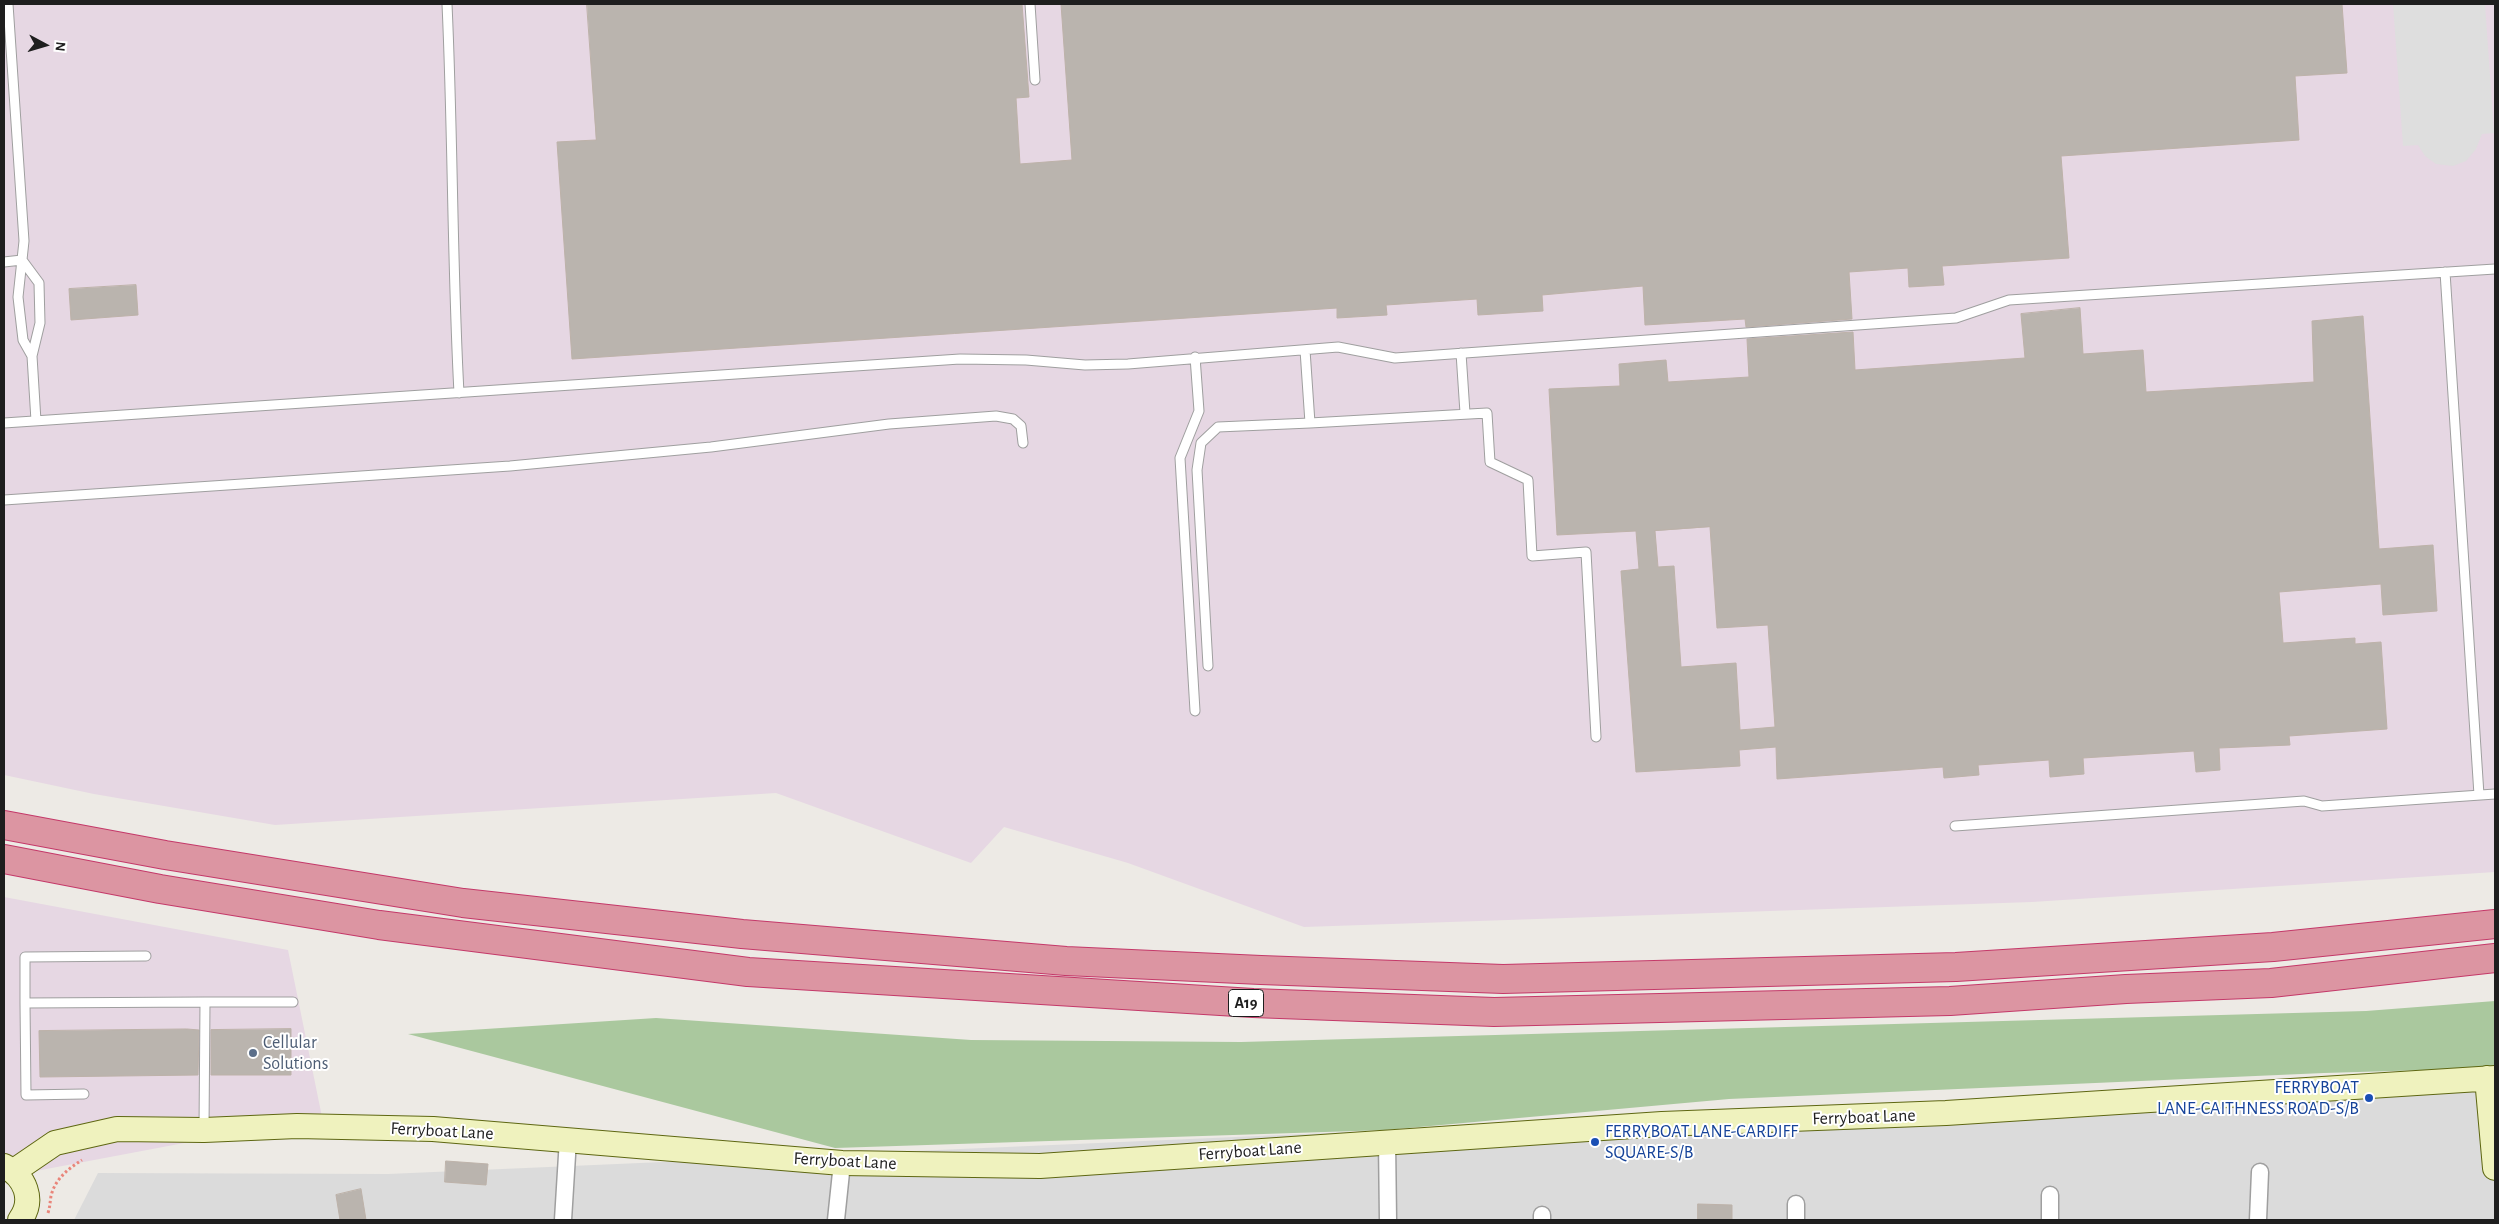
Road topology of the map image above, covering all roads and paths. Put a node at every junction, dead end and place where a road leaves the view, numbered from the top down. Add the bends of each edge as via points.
1 (8, 4) edge
2 (447, 4) edge
3 (1030, 4) edge
4 (1035, 80) dead end
5 (22, 260) junction
6 (4, 262) edge
7 (2495, 269) edge
8 (2445, 272) junction
9 (1306, 350) junction
10 (1462, 353) junction
11 (32, 356) junction
12 (1195, 357) junction
13 (459, 392) junction
14 (1465, 413) junction
15 (36, 421) junction
16 (4, 423) edge
17 (1310, 423) junction
18 (1023, 444) dead end
19 (4, 500) edge
20 (1208, 666) dead end
21 (1195, 710) dead end
22 (1596, 738) dead end
23 (2495, 794) edge
24 (2479, 795) junction
25 (4, 825) edge
26 (1955, 826) dead end
27 (4, 859) edge
28 (2495, 924) edge
29 (146, 956) dead end
30 (2495, 958) edge
31 (205, 1002) junction
32 (293, 1002) dead end
33 (25, 1003) junction
34 (2491, 1078) edge
35 (84, 1094) dead end
36 (204, 1130) junction
37 (568, 1140) junction
38 (1387, 1141) junction
39 (842, 1163) junction
40 (9, 1168) edge
41 (2495, 1168) edge
42 (2260, 1172) dead end
43 (2050, 1195) dead end
44 (20, 1220) edge
45 (563, 1220) edge
46 (836, 1220) edge
47 (1388, 1220) edge
48 (2050, 1220) edge
49 (2258, 1220) edge

1 - 5 lane via 24,240
2 - 13 lane
3 - 4 lane
5 - 6 lane
5 - 11 lane via 18,297 23,340
5 - 11 lane via 39,283 40,323
7 - 8 lane
8 - 10 lane via 2009,300 1956,318
8 - 24 lane
9 - 10 lane via 1338,347 1395,358
9 - 12 lane
9 - 17 lane
10 - 14 lane
11 - 15 lane
12 - 13 lane via 1085,365 960,359
12 - 21 lane via 1198,411 1180,458
13 - 15 lane
14 - 17 lane
14 - 22 lane via 1487,413 1490,462 1528,480 1532,556 1586,552
15 - 16 lane
17 - 20 lane via 1218,427 1201,443 1196,470
18 - 19 lane via 1021,426 1013,419 996,416 889,424 510,466
23 - 24 lane
24 - 26 lane via 2322,806 2304,801
25 - 28 highway, A19 via 174,857 482,905 742,934 1066,961 1261,970 1503,979 1956,967 2273,947
27 - 30 highway, A19 via 378,925 748,972 1253,1003 1494,1012 1950,1001 2271,983
29 - 33 lane via 25,957
31 - 32 lane
31 - 33 lane
31 - 36 lane
33 - 35 lane via 26,1095
34 - 38 street, Ferryboat Lane via 1946,1114 1662,1124
34 - 41 street
36 - 37 street, Ferryboat Lane via 297,1126 433,1129
36 - 40 street, Ferryboat Lane via 117,1130 55,1142
37 - 39 street, Ferryboat Lane
37 - 45 street
38 - 39 street, Ferryboat Lane via 1040,1166
38 - 47 street
39 - 46 street
40 - 44 street via 22,1180 28,1199
42 - 49 street
43 - 48 street

